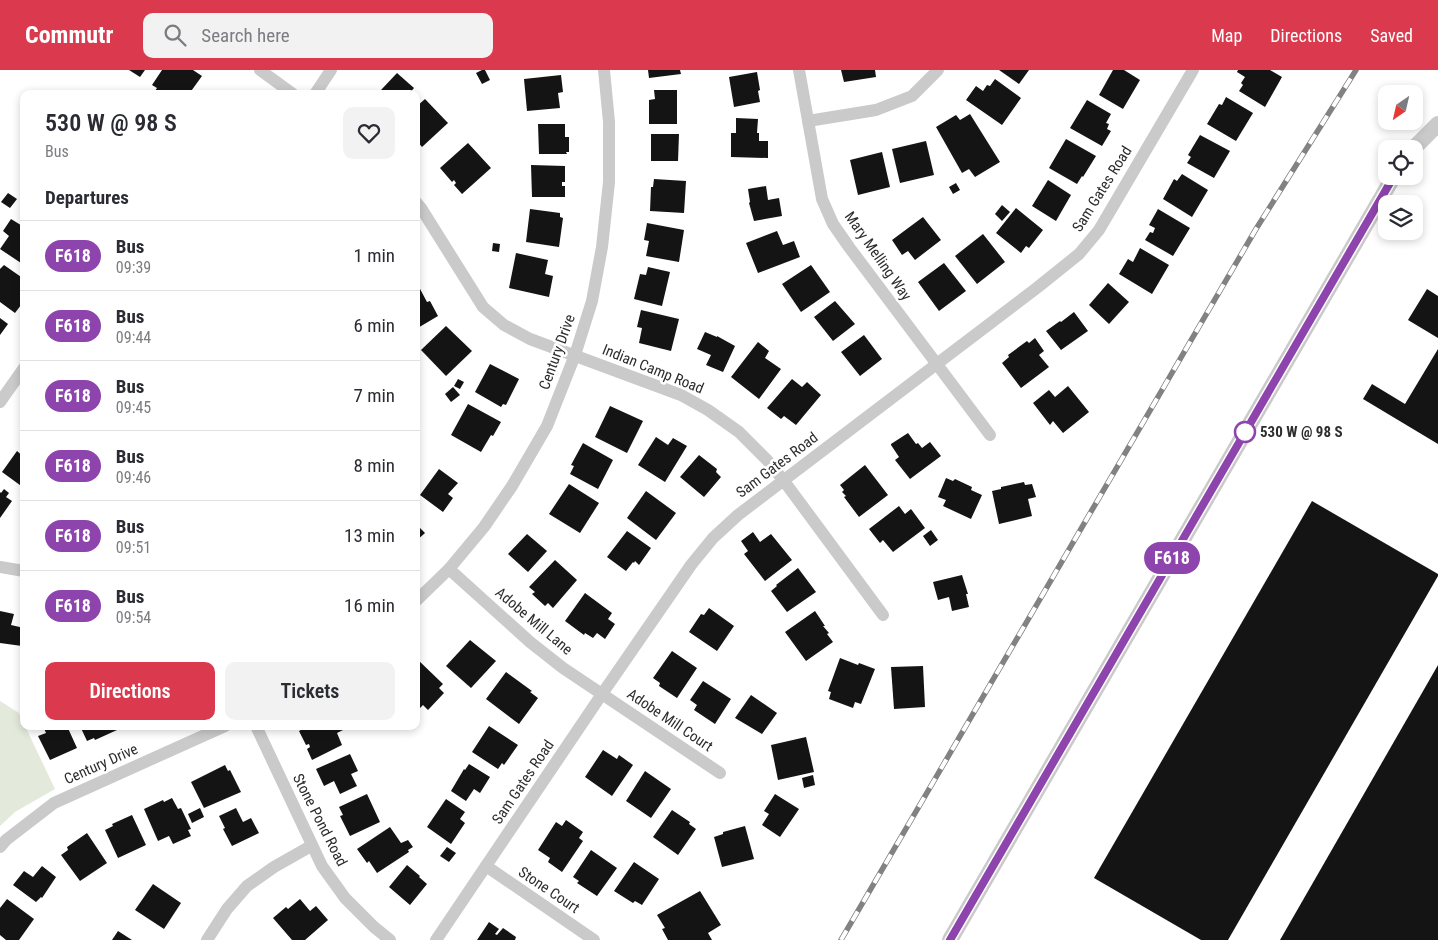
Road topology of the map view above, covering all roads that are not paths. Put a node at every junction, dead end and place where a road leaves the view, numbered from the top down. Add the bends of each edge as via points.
1 (260, 70) edge
2 (331, 70) edge
3 (604, 70) edge
4 (799, 70) edge
5 (938, 70) edge
6 (1193, 70) edge
7 (288, 90) edge
8 (318, 90) edge
9 (808, 121) junction
10 (1438, 124) edge
11 (1422, 140) edge
12 (1389, 185) edge
13 (420, 207) edge
14 (575, 355) junction
15 (936, 364) junction
16 (20, 374) edge
17 (0, 402) edge
18 (990, 435) dead end
19 (784, 481) junction
20 (0, 567) edge
21 (450, 569) junction
22 (20, 570) edge
23 (420, 597) edge
24 (884, 615) dead end
25 (602, 694) junction
26 (216, 730) edge
27 (258, 730) edge
28 (720, 773) dead end
29 (311, 846) junction
30 (0, 847) edge
31 (486, 866) junction
32 (206, 940) edge
33 (390, 940) edge
34 (436, 940) edge
35 (594, 940) edge
36 (950, 940) edge

1 - 7 street
2 - 8 street
3 - 14 street, Century Drive via 609,122 608,191 592,301
4 - 9 street, Mary Melling Way
5 - 9 street via 912,96 876,110
6 - 15 street, Sam Gates Road via 1099,230 1079,254
9 - 15 street, Mary Melling Way via 822,199 833,224
10 - 11 street
12 - 36 street
13 - 14 street, Indian Camp Road via 483,307 504,325 530,339
14 - 19 street, Indian Camp Road via 681,395 708,410 739,432
14 - 21 street, Century Drive via 547,426 517,478 484,528
15 - 18 street, Mary Melling Way
15 - 19 street, Sam Gates Road
16 - 17 street
19 - 24 street, Indian Camp Road
19 - 25 street, Sam Gates Road via 713,538 690,565
20 - 22 street
21 - 23 street, Century Drive
21 - 25 street, Adobe Mill Lane via 530,642
25 - 28 street, Adobe Mill Court
25 - 31 street, Sam Gates Road
26 - 30 street, Century Drive via 54,803
27 - 29 street, Stone Pond Road
29 - 32 street via 247,886
29 - 33 street, Stone Pond Road via 345,898
31 - 34 street, Sam Gates Road
31 - 35 street, Stone Court

